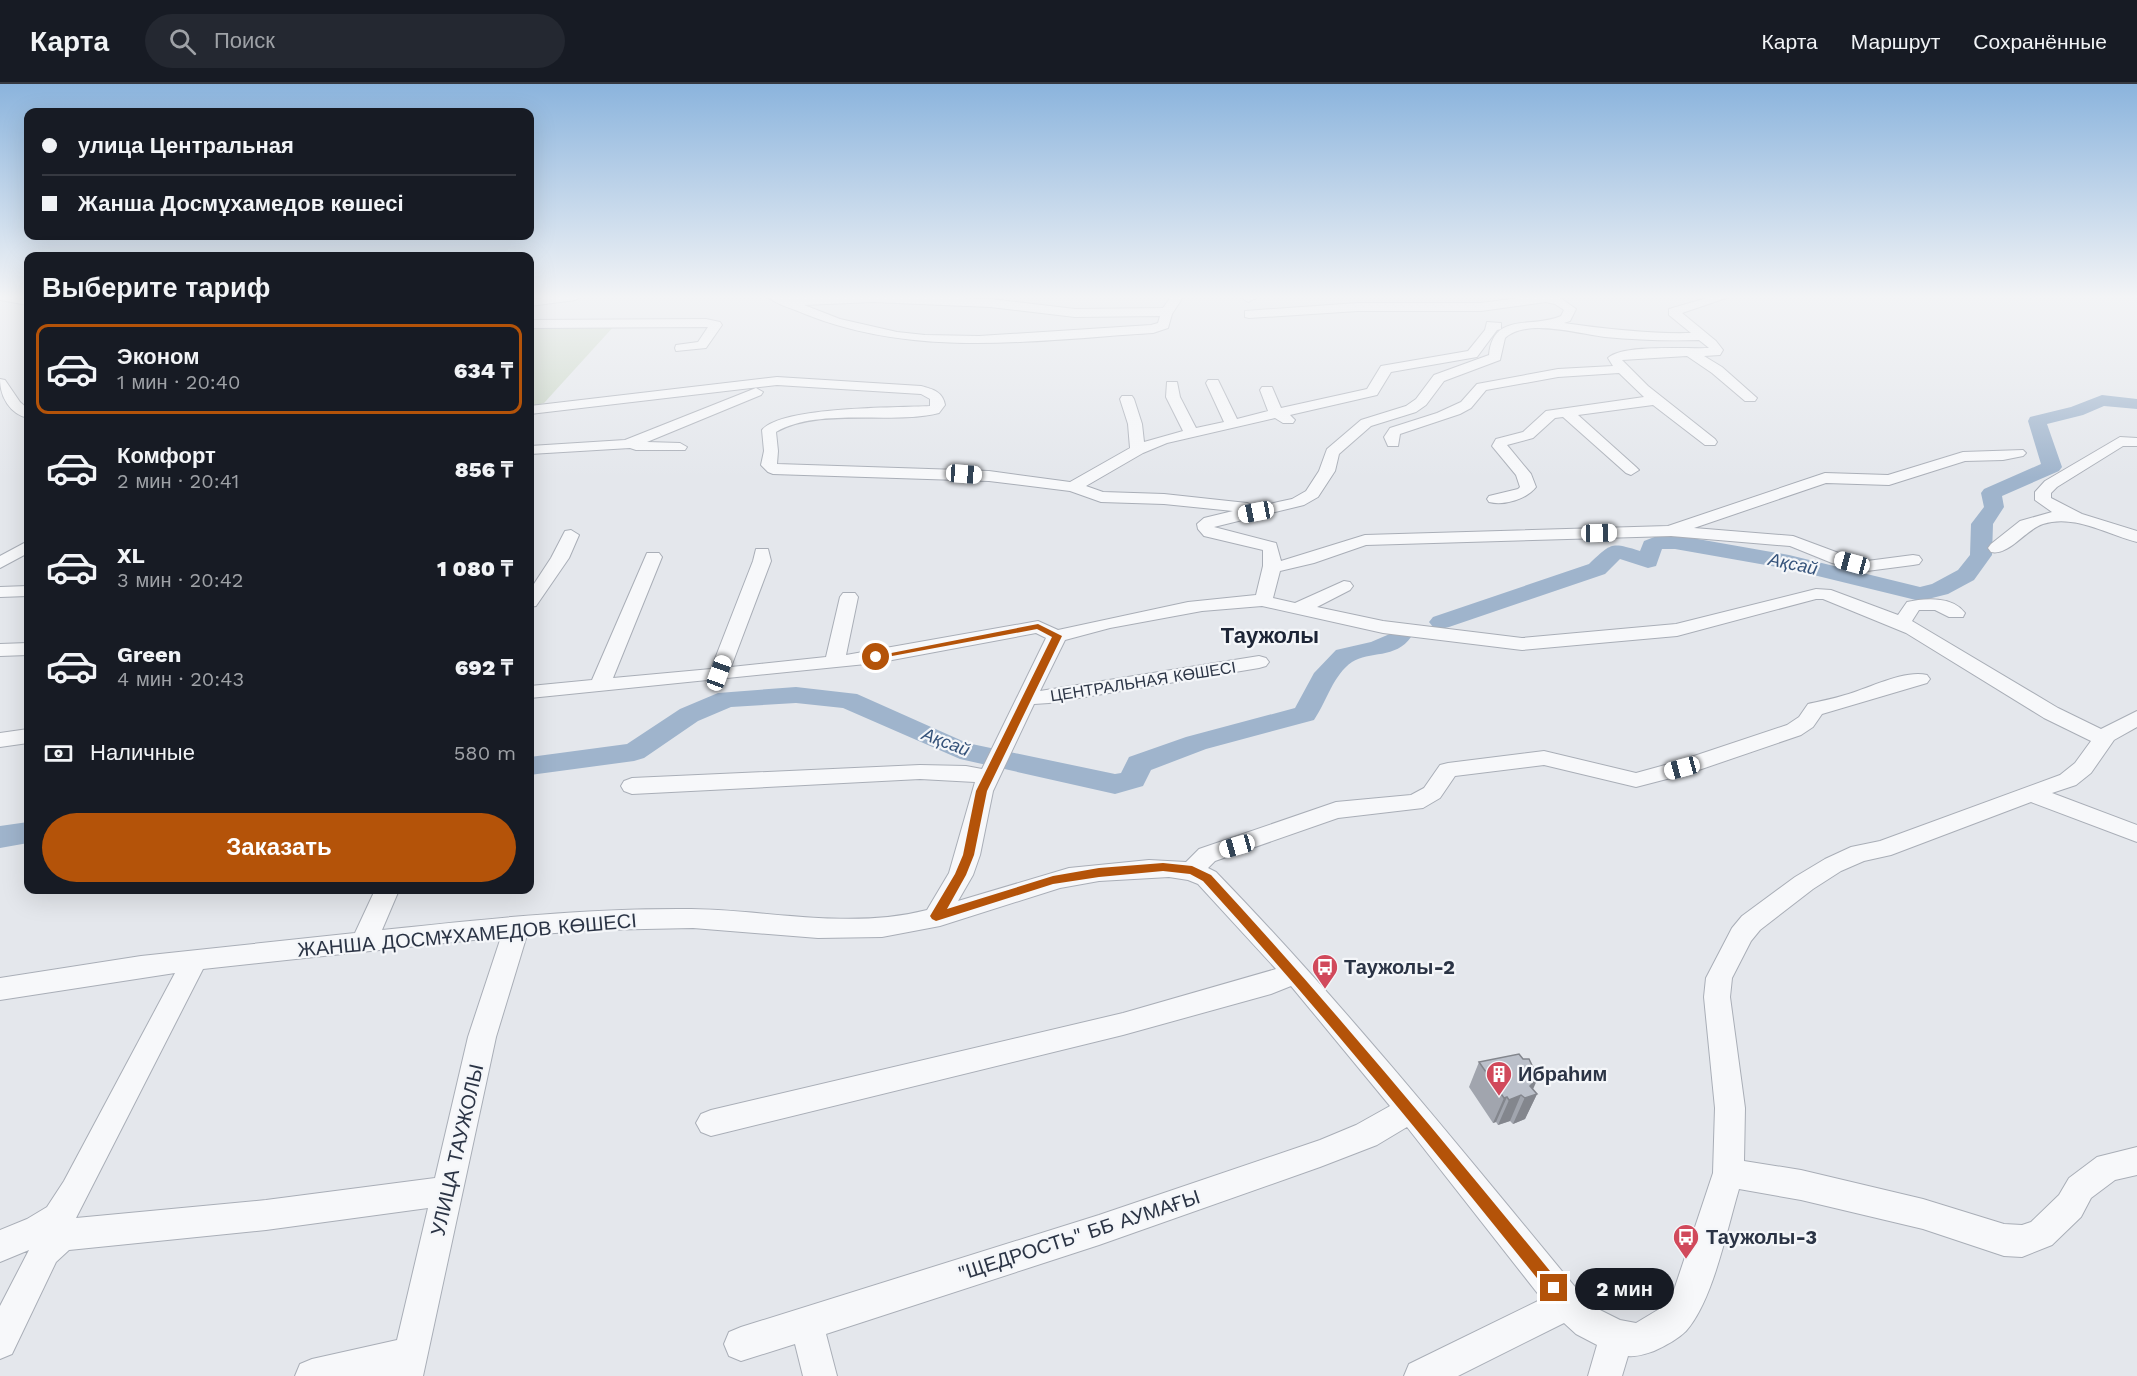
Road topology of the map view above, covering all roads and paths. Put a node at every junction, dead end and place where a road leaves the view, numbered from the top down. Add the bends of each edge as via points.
1 (1453, 357) edge
2 (1494, 357) edge
3 (1616, 357) edge
4 (1697, 357) edge
5 (1543, 368) dead end
6 (1623, 369) junction
7 (1456, 372) junction
8 (777, 381) junction
9 (0, 383) edge
10 (1213, 383) dead end
11 (1172, 386) dead end
12 (1267, 390) dead end
13 (1750, 398) dead end
14 (1127, 399) dead end
15 (1656, 400) junction
16 (534, 410) edge
17 (0, 411) edge
18 (1565, 411) junction
19 (24, 412) edge
20 (1276, 413) junction
21 (24, 419) edge
22 (1292, 422) dead end
23 (1232, 424) junction
24 (1191, 432) junction
25 (1710, 442) dead end
26 (2137, 442) edge
27 (1393, 443) dead end
28 (627, 444) junction
29 (680, 447) dead end
30 (534, 450) edge
31 (1138, 450) junction
32 (2018, 453) dead end
33 (1631, 470) dead end
34 (1072, 487) junction
35 (1495, 499) dead end
36 (1256, 512) junction
37 (2067, 515) junction
38 (1670, 531) junction
39 (571, 535) dead end
40 (2137, 537) edge
41 (24, 548) edge
42 (1997, 548) dead end
43 (762, 553) dead end
44 (652, 557) dead end
45 (1912, 560) dead end
46 (0, 563) edge
47 (1273, 567) junction
48 (551, 571) junction
49 (534, 572) edge
50 (1344, 586) dead end
51 (24, 591) edge
52 (0, 592) edge
53 (534, 596) edge
54 (849, 597) dead end
55 (1262, 601) junction
56 (1296, 608) junction
57 (1956, 613) dead end
58 (1901, 624) junction
59 (1057, 636) junction
60 (24, 649) edge
61 (0, 650) edge
62 (835, 662) junction
63 (1259, 662) dead end
64 (719, 673) junction
65 (1920, 679) dead end
66 (600, 685) junction
67 (534, 692) edge
68 (1027, 696) junction
69 (2137, 718) edge
70 (24, 737) edge
71 (2104, 739) junction
72 (0, 740) edge
73 (990, 774) junction
74 (632, 786) dead end
75 (2029, 792) junction
76 (2137, 834) edge
77 (1192, 870) junction
78 (385, 894) edge
79 (936, 916) junction
80 (517, 927) junction
81 (364, 942) junction
82 (195, 960) junction
83 (1294, 973) junction
84 (0, 989) edge
85 (1408, 1108) junction
86 (711, 1123) dead end
87 (2137, 1161) edge
88 (1728, 1173) junction
89 (449, 1191) junction
90 (0, 1246) edge
91 (1568, 1305) junction
92 (807, 1324) junction
93 (1616, 1337) junction
94 (0, 1342) edge
95 (741, 1344) dead end
96 (408, 1365) edge
97 (820, 1374) dead end
98 (312, 1376) edge
99 (1421, 1376) edge
100 (1605, 1376) edge

1 - 20 street via 1386,369 1372,392
2 - 7 street
3 - 6 street
4 - 13 street
5 - 7 street
6 - 15 street
6 - 27 street via 1558,373 1482,387 1474,399 1458,409 1395,431
7 - 36 street via 1439,378 1411,409 1366,423 1339,444 1312,494
8 - 16 street
8 - 28 street
8 - 34 street via 929,392 938,405 934,410 837,415 779,423 769,430 769,465 773,469 964,474
9 - 19 street
10 - 23 street
11 - 24 street
12 - 20 street
14 - 31 street
15 - 18 street
15 - 25 street
17 - 21 street
18 - 33 street
18 - 35 street via 1551,414 1525,437 1501,442 1499,446 1523,474 1528,487 1522,493
20 - 22 street
20 - 23 street
23 - 24 street
24 - 31 street
26 - 37 street via 2120,441 2043,492 2043,500
28 - 29 street
28 - 30 street
31 - 34 street
32 - 38 street via 2000,458 1963,457 1889,480 1825,478
34 - 36 street via 1101,497 1164,499
36 - 47 street via 1210,521 1205,524 1206,529 1270,548
37 - 40 street
37 - 42 street via 2026,525
38 - 45 street via 1793,541 1867,566
38 - 47 street via 1365,540 1293,565
39 - 48 street
41 - 46 street
43 - 64 street
44 - 66 street
47 - 55 street
48 - 49 street
48 - 53 street
50 - 56 street
51 - 52 street
54 - 62 street
55 - 56 street
55 - 59 street via 1191,607
56 - 58 street via 1383,627 1522,644 1677,630 1816,594
57 - 58 street via 1942,605 1912,606
58 - 71 street via 2051,713
59 - 62 street via 1038,627
59 - 68 street
60 - 61 street
62 - 64 street
63 - 68 street, ЦЕНТРАЛЬНАЯ КӨШЕСІ via 1050,697
64 - 66 street
65 - 77 street via 1815,709 1794,730 1636,780 1544,758 1448,770 1432,793 1415,802 1336,810 1207,855
66 - 67 street
68 - 73 street
69 - 71 street
70 - 72 street
71 - 75 street via 2078,774
73 - 74 street via 920,772
73 - 79 street via 961,875
75 - 76 street
75 - 88 street via 2016,801 1883,849 1859,852 1804,883 1750,923 1719,978 1717,997 1730,1108
77 - 79 street, ЖАНША ДОСМҰХАМЕДОВ КӨШЕСІ via 1163,867 1053,880
77 - 83 street via 1207,878
78 - 81 street
79 - 80 street, ЖАНША ДОСМҰХАМЕДОВ КӨШЕСІ via 905,925 873,928 626,919
80 - 81 street, ЖАНША ДОСМҰХАМЕДОВ КӨШЕСІ
80 - 89 street, УЛИЦА ТАУЖОЛЫ via 482,1037
81 - 82 street, ЖАНША ДОСМҰХАМЕДОВ КӨШЕСІ
82 - 84 street, ЖАНША ДОСМҰХАМЕДОВ КӨШЕСІ
82 - 90 street via 58,1218
83 - 85 street
83 - 86 street via 1271,983 1123,1024
85 - 91 street
85 - 92 street, "ЩЕДРОСТЬ" ББ АУМАҒЫ via 1395,1120 1343,1146
87 - 88 street via 2108,1167 2080,1188 2070,1206 2041,1234 2022,1241 2004,1240 1923,1214 1802,1185
88 - 93 street via 1686,1302 1673,1320 1651,1335 1636,1340
89 - 94 street via 266,1215 69,1234 54,1239
89 - 96 street, УЛИЦА ТАУЖОЛЫ
91 - 93 street via 1588,1322
91 - 99 street
92 - 95 street, "ЩЕДРОСТЬ" ББ АУМАҒЫ
92 - 97 street
93 - 100 street
96 - 98 street

